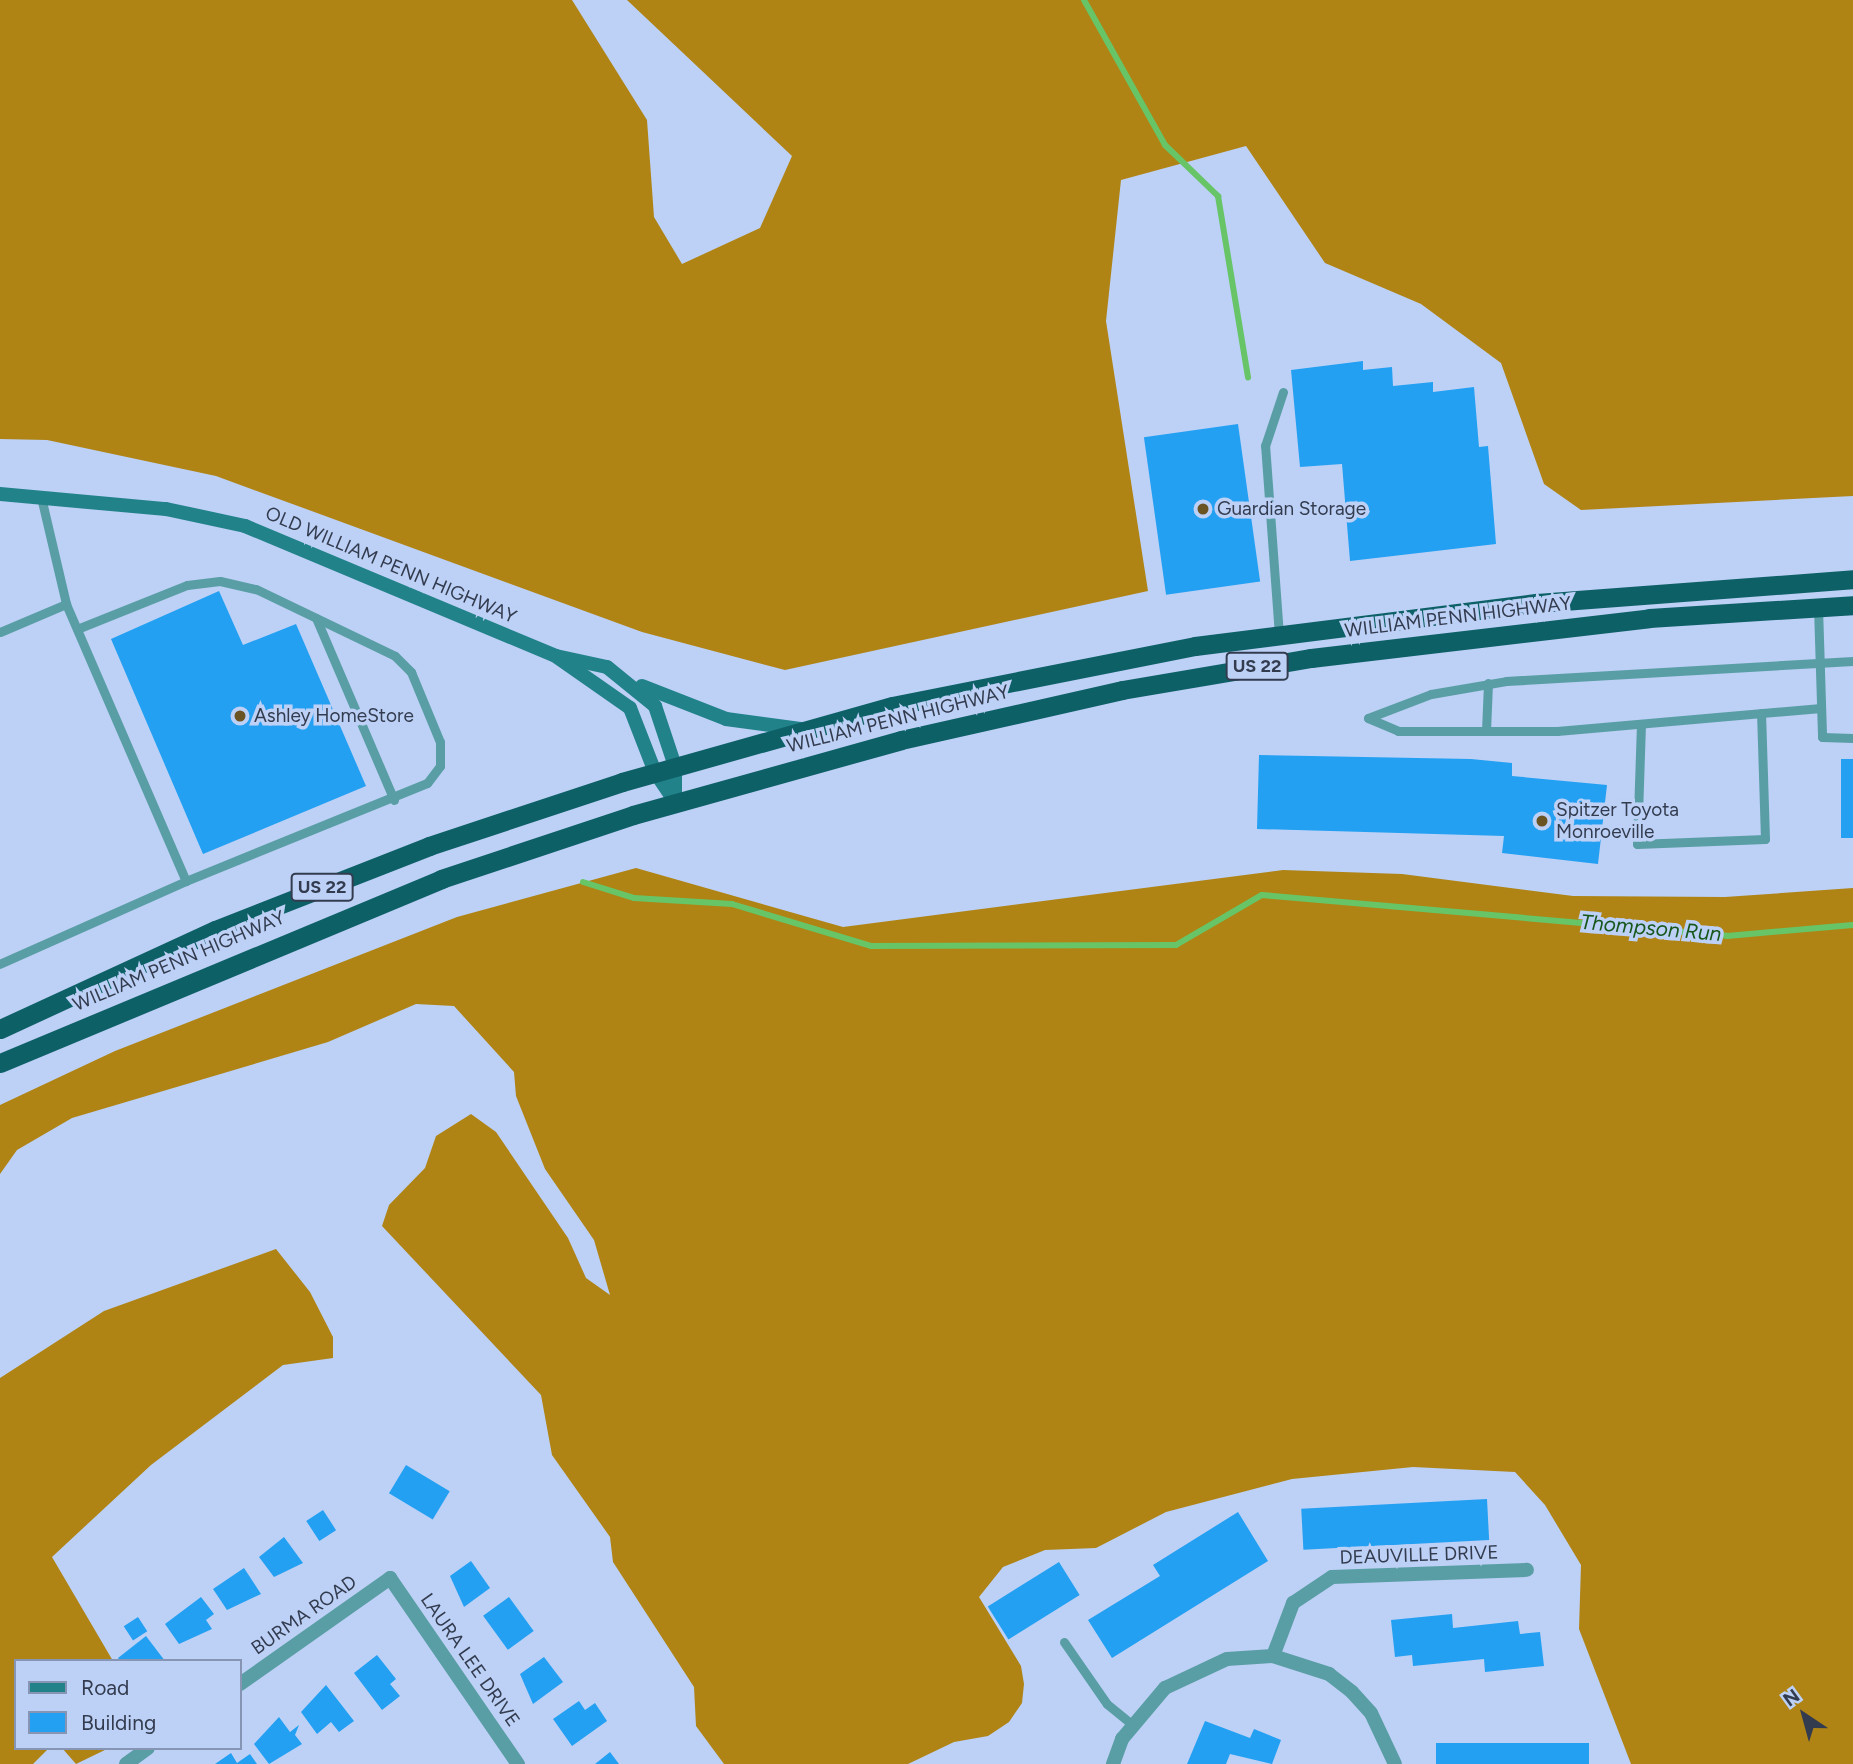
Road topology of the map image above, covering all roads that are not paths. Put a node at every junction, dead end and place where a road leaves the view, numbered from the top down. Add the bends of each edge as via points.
1 (1283, 392) dead end
2 (0, 494) edge
3 (41, 497) junction
4 (1853, 579) edge
5 (66, 604) junction
6 (1853, 605) edge
7 (1818, 607) junction
8 (316, 618) junction
9 (77, 629) junction
10 (0, 632) edge
11 (1279, 635) junction
12 (556, 656) junction
13 (1853, 661) edge
14 (1820, 662) junction
15 (634, 683) junction
16 (1488, 683) junction
17 (1821, 708) junction
18 (1761, 713) junction
19 (1641, 724) junction
20 (801, 729) junction
21 (1486, 732) junction
22 (1853, 738) edge
23 (675, 766) junction
24 (655, 772) junction
25 (394, 800) junction
26 (675, 802) junction
27 (186, 881) junction
28 (0, 964) edge
29 (0, 1029) edge
30 (0, 1063) edge
31 (1527, 1570) dead end
32 (390, 1578) joint
33 (1064, 1642) dead end
34 (1273, 1656) junction
35 (242, 1683) edge
36 (1132, 1724) junction
37 (145, 1750) edge
38 (126, 1764) edge
39 (518, 1764) edge
40 (1113, 1764) edge
41 (1395, 1764) edge

1 - 11 lane via 1265,446
2 - 3 main road, OLD WILLIAM PENN HIGHWAY
3 - 5 lane
3 - 12 main road, OLD WILLIAM PENN HIGHWAY via 166,509 245,526
4 - 11 highway, WILLIAM PENN HIGHWAY / US 22 via 1647,592
5 - 9 lane
5 - 10 lane
6 - 7 highway, WILLIAM PENN HIGHWAY / US 22
7 - 14 lane
7 - 26 highway, WILLIAM PENN HIGHWAY / US 22 via 1540,629 1215,672 925,734
8 - 9 lane via 256,589 220,580 187,585
8 - 25 lane
8 - 25 lane via 395,656 411,673 440,742 440,766 427,783
9 - 27 lane
11 - 20 highway, WILLIAM PENN HIGHWAY / US 22 via 1044,671
12 - 15 main road, OLD WILLIAM PENN HIGHWAY via 592,660
12 - 24 main road, OLD WILLIAM PENN HIGHWAY via 630,708
13 - 14 lane
14 - 16 lane
14 - 17 lane
15 - 20 main road via 726,719
15 - 23 main road, OLD WILLIAM PENN HIGHWAY via 655,706
16 - 21 lane
16 - 21 lane via 1431,694 1368,718 1398,731
17 - 18 lane
17 - 22 lane via 1822,737
18 - 19 lane
18 - 19 lane via 1765,839 1637,844
19 - 21 lane
20 - 23 highway, WILLIAM PENN HIGHWAY / US 22
23 - 24 highway, WILLIAM PENN HIGHWAY / US 22
23 - 26 main road, OLD WILLIAM PENN HIGHWAY
24 - 26 main road, OLD WILLIAM PENN HIGHWAY
24 - 29 highway, WILLIAM PENN HIGHWAY / US 22 via 322,887
25 - 27 lane
26 - 30 highway, WILLIAM PENN HIGHWAY / US 22 via 346,915
27 - 28 lane
31 - 34 street, DEAUVILLE DRIVE via 1332,1577 1293,1603
32 - 35 street, BURMA ROAD
32 - 39 street, LAURA LEE DRIVE
33 - 36 lane via 1107,1704
34 - 36 street via 1227,1659 1197,1671 1165,1688
34 - 41 street via 1329,1674 1352,1692 1371,1713
36 - 40 street
37 - 38 street

